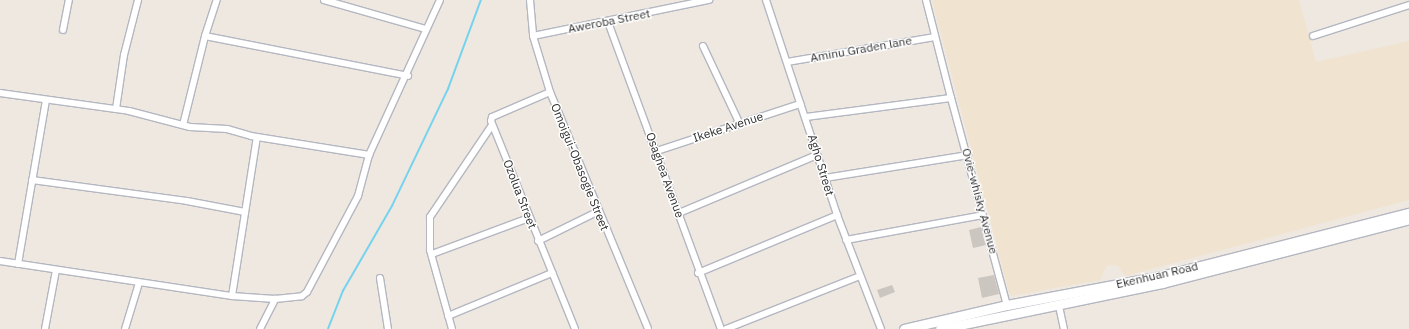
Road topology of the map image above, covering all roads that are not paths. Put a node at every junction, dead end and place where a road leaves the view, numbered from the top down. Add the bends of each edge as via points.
1 (69, 0) edge
2 (138, 0) edge
3 (217, 0) edge
4 (324, 0) edge
5 (440, 0) edge
6 (530, 0) edge
7 (709, 0) edge
8 (766, 0) edge
9 (926, 0) edge
10 (1409, 5) edge
11 (608, 22) junction
12 (426, 29) junction
13 (62, 30) dead end
14 (205, 36) junction
15 (533, 36) junction
16 (1313, 36) dead end
17 (935, 37) junction
18 (703, 46) dead end
19 (787, 62) junction
20 (408, 76) junction
21 (550, 92) junction
22 (0, 93) edge
23 (951, 98) junction
24 (46, 101) junction
25 (800, 104) junction
26 (116, 109) junction
27 (806, 117) junction
28 (739, 122) junction
29 (183, 125) junction
30 (492, 125) junction
31 (257, 137) junction
32 (657, 151) junction
33 (369, 155) junction
34 (817, 155) junction
35 (968, 155) junction
36 (825, 178) junction
37 (32, 180) junction
38 (245, 212) junction
39 (597, 212) junction
40 (679, 213) junction
41 (1409, 213) edge
42 (837, 215) junction
43 (983, 215) junction
44 (529, 218) junction
45 (1409, 219) edge
46 (1339, 235) junction
47 (846, 240) junction
48 (538, 241) junction
49 (432, 254) junction
50 (0, 261) edge
51 (18, 264) junction
52 (56, 270) junction
53 (552, 273) junction
54 (698, 273) junction
55 (860, 276) junction
56 (380, 278) dead end
57 (139, 283) junction
58 (232, 296) junction
59 (275, 299) junction
60 (1007, 304) junction
61 (1059, 306) junction
62 (448, 316) junction
63 (44, 329) edge
64 (125, 329) edge
65 (260, 329) edge
66 (388, 329) edge
67 (452, 329) edge
68 (575, 329) edge
69 (648, 329) edge
70 (721, 329) edge
71 (726, 329) edge
72 (881, 329) edge
73 (904, 329) edge
74 (940, 329) edge
75 (1064, 329) edge

1 - 13 street
2 - 26 street via 124,55
3 - 14 street
4 - 12 street
5 - 12 street
6 - 15 street, Omoigui-Obasogie Street
7 - 11 street, Aweroba Street
8 - 19 street, Agho Street
9 - 17 street, Ovie-whisky Avenue
10 - 16 street
11 - 15 street, Aweroba Street
11 - 32 street, Osaghea Avenue
12 - 20 street
14 - 20 street
14 - 29 street
15 - 21 street, Omoigui-Obasogie Street
17 - 19 street, Aminu Graden lane
17 - 23 street, Ovie-whisky Avenue
18 - 28 street
19 - 25 street, Agho Street
20 - 33 street
21 - 30 street via 492,117
21 - 39 street, Omoigui-Obasogie Street
22 - 24 street
23 - 27 street
23 - 35 street, Ovie-whisky Avenue
24 - 26 street
24 - 37 street
25 - 27 street, Agho Street
25 - 28 street, Ikeke Avenue
26 - 29 street
27 - 34 street, Agho Street
28 - 32 street, Ikeke Avenue
29 - 31 street via 227,129
30 - 44 street, Ozolua Street
30 - 49 street via 430,217 428,229
31 - 33 street
31 - 38 street
32 - 40 street, Osaghea Avenue
33 - 59 street via 358,196 308,292 295,298
34 - 36 street, Agho Street
34 - 40 street
35 - 36 street
35 - 43 street, Ovie-whisky Avenue
36 - 42 street, Agho Street
37 - 38 street via 187,201
37 - 51 street
38 - 58 street
39 - 48 street
39 - 69 street, Omoigui-Obasogie Street
40 - 54 street, Osaghea Avenue
41 - 46 main road, Ekenhuan Road
42 - 47 street, Agho Street
42 - 54 street
43 - 47 street
43 - 60 street, Ovie-whisky Avenue
44 - 48 street, Ozolua Street
44 - 49 street
45 - 46 main road, Ekenhuan Road
46 - 60 main road, Ekenhuan Road via 1161,276
46 - 61 main road, Ekenhuan Road
47 - 55 street, Agho Street
48 - 53 street, Ozolua Street
49 - 62 street
50 - 51 street
51 - 52 street
52 - 57 street
52 - 63 street
53 - 62 street
53 - 68 street, Ozolua Street
54 - 70 street, Osaghea Avenue
55 - 71 street
55 - 72 street, Agho Street
56 - 66 street
57 - 58 street
57 - 64 street
58 - 59 street
59 - 65 street
60 - 73 main road, Ekenhuan Road
61 - 74 main road, Ekenhuan Road
61 - 75 street
62 - 67 street

